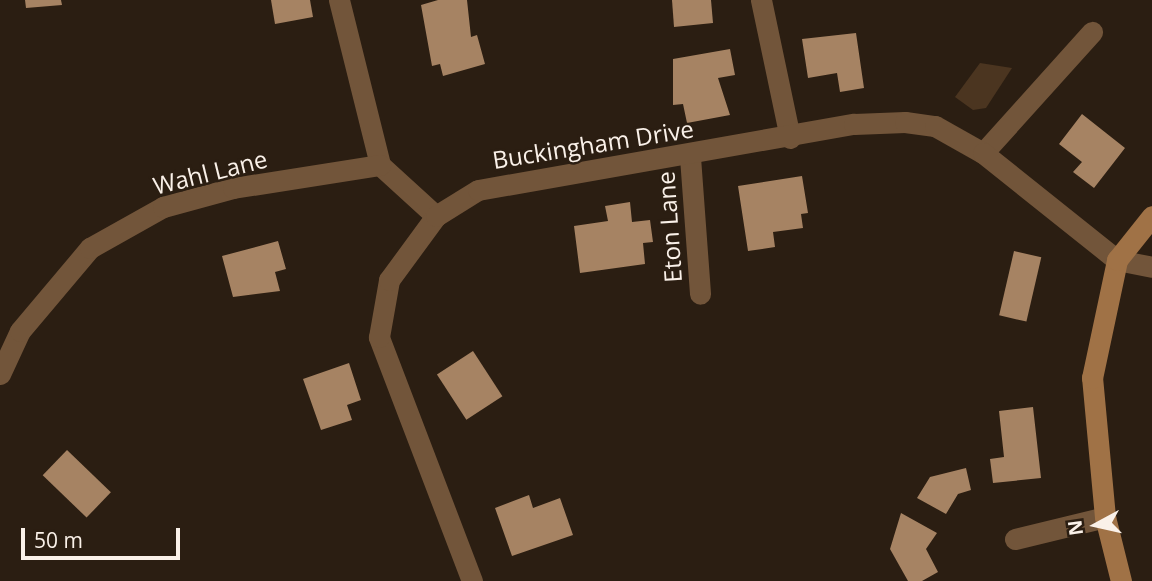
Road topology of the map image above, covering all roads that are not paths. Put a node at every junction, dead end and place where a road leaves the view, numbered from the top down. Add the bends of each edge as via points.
1 (339, 0) edge
2 (761, 0) edge
3 (1092, 32) dead end
4 (790, 138) junction
5 (983, 153) junction
6 (690, 156) junction
7 (380, 165) junction
8 (436, 216) junction
9 (1152, 216) edge
10 (1117, 260) junction
11 (1152, 267) edge
12 (700, 293) dead end
13 (0, 374) edge
14 (1105, 517) junction
15 (1015, 539) dead end
16 (472, 581) edge
17 (1122, 581) edge

1 - 7 street
2 - 4 street
3 - 5 street
4 - 5 street, Buckingham Drive via 905,122 935,126
4 - 6 street, Buckingham Drive
5 - 10 street, Buckingham Drive
6 - 8 street, Buckingham Drive via 478,190
6 - 12 street, Eton Lane
7 - 8 street
7 - 13 street, Wahl Lane via 233,187 163,207 90,248 20,331
8 - 16 street, Buckingham Drive via 389,280 379,337
9 - 10 street
10 - 11 street
10 - 14 street via 1092,378
14 - 15 street
14 - 17 street

